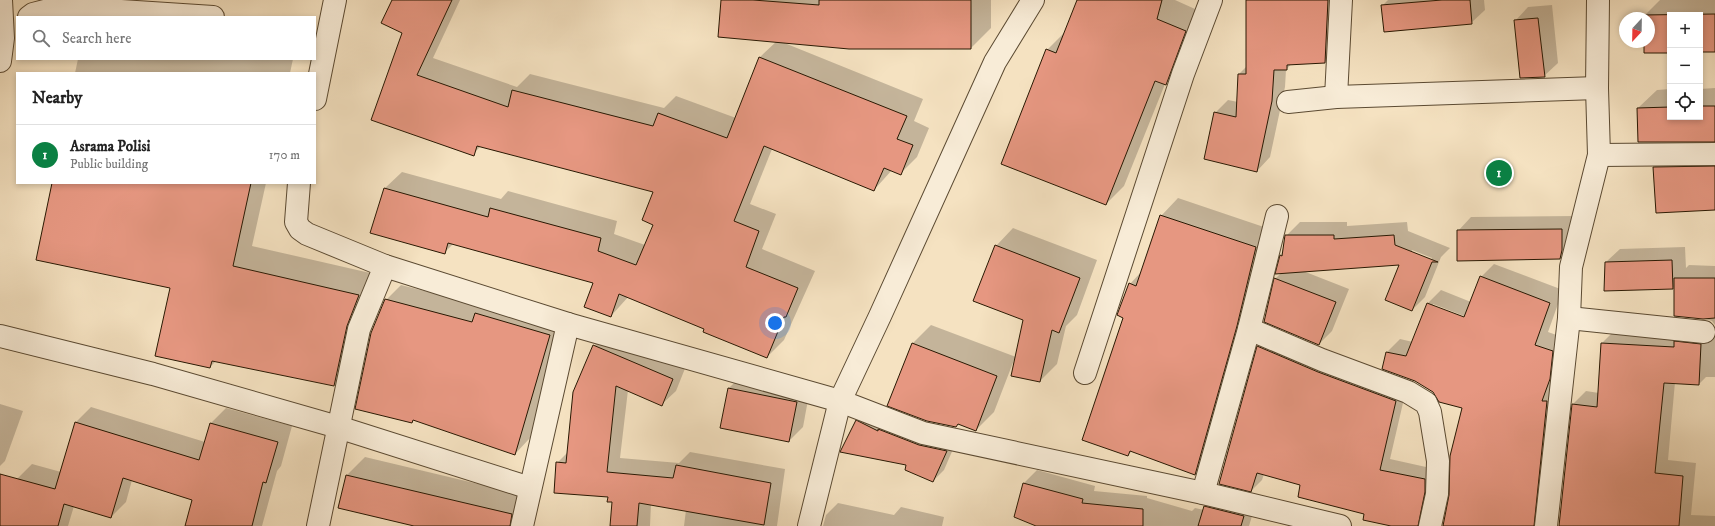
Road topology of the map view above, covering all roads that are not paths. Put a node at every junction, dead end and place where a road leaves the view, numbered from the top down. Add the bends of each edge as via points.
1 (1, 0) edge
2 (334, 0) edge
3 (1033, 0) edge
4 (1211, 0) edge
5 (1341, 0) edge
6 (1598, 0) edge
7 (30, 16) edge
8 (198, 16) edge
9 (322, 24) edge
10 (10, 33) edge
11 (0, 61) edge
12 (316, 88) edge
13 (1596, 88) junction
14 (1336, 97) junction
15 (1288, 102) dead end
16 (1715, 154) edge
17 (1599, 155) junction
18 (299, 184) edge
19 (1278, 216) dead end
20 (385, 266) junction
21 (1569, 318) junction
22 (568, 324) junction
23 (1249, 329) junction
24 (1704, 332) dead end
25 (0, 336) edge
26 (1085, 373) dead end
27 (840, 401) junction
28 (338, 427) junction
29 (530, 488) junction
30 (1203, 493) junction
31 (318, 526) edge
32 (522, 526) edge
33 (809, 526) edge
34 (1340, 526) edge
35 (1430, 526) edge
36 (1546, 526) edge

1 - 10 street
2 - 9 street
3 - 27 street via 995,62
4 - 26 street via 1183,74
5 - 14 street
6 - 13 street
7 - 8 street via 60,7
9 - 12 street
10 - 11 street
13 - 14 street
13 - 17 street
14 - 15 street
16 - 17 street
17 - 21 street via 1571,267
18 - 20 street via 296,222 300,228 308,234
19 - 23 street
20 - 22 street
20 - 28 street via 359,329
21 - 24 street
21 - 36 street
22 - 27 street
22 - 29 street
23 - 30 street
23 - 35 street via 1408,392 1426,402 1438,461 1437,494
25 - 28 street via 153,374
27 - 30 street via 923,433
27 - 33 street
28 - 29 street
28 - 31 street
29 - 32 street
30 - 34 street

